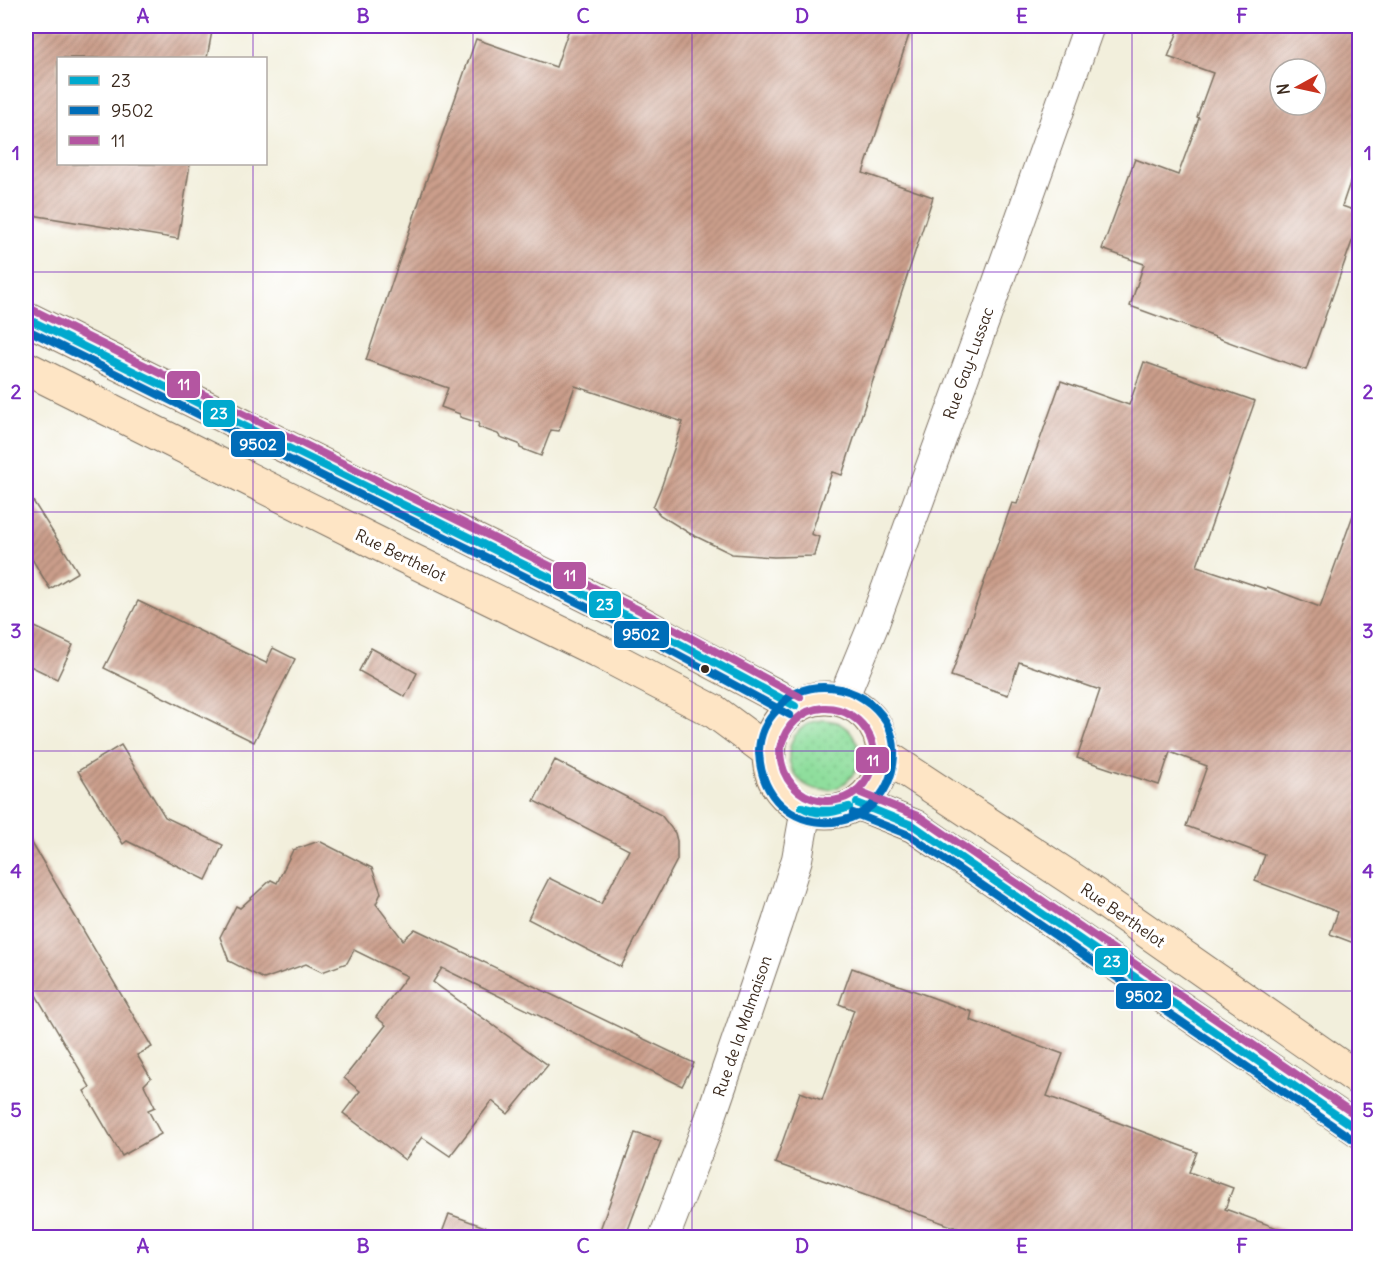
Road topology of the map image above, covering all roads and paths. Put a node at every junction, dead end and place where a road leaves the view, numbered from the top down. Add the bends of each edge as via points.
1 (1089, 26) edge
2 (26, 318) edge
3 (26, 368) edge
4 (843, 699) junction
5 (795, 706) junction
6 (769, 752) junction
7 (884, 755) junction
8 (857, 803) junction
9 (806, 809) junction
10 (1359, 1080) edge
11 (1359, 1131) edge
12 (664, 1238) edge

1 - 4 street, Rue Gay-Lussac via 877,615
2 - 5 main road via 634,619
3 - 6 main road, Rue Berthelot via 600,652 715,712
4 - 5 main road via 814,698
4 - 7 main road via 868,714 880,733
5 - 6 main road via 778,722
6 - 9 main road via 776,783
7 - 8 main road via 877,783
7 - 10 main road, Rue Berthelot via 1084,888
8 - 9 main road via 828,812
8 - 11 main road via 914,826
9 - 12 street, Rue de la Malmaison via 797,859 777,923 709,1122

